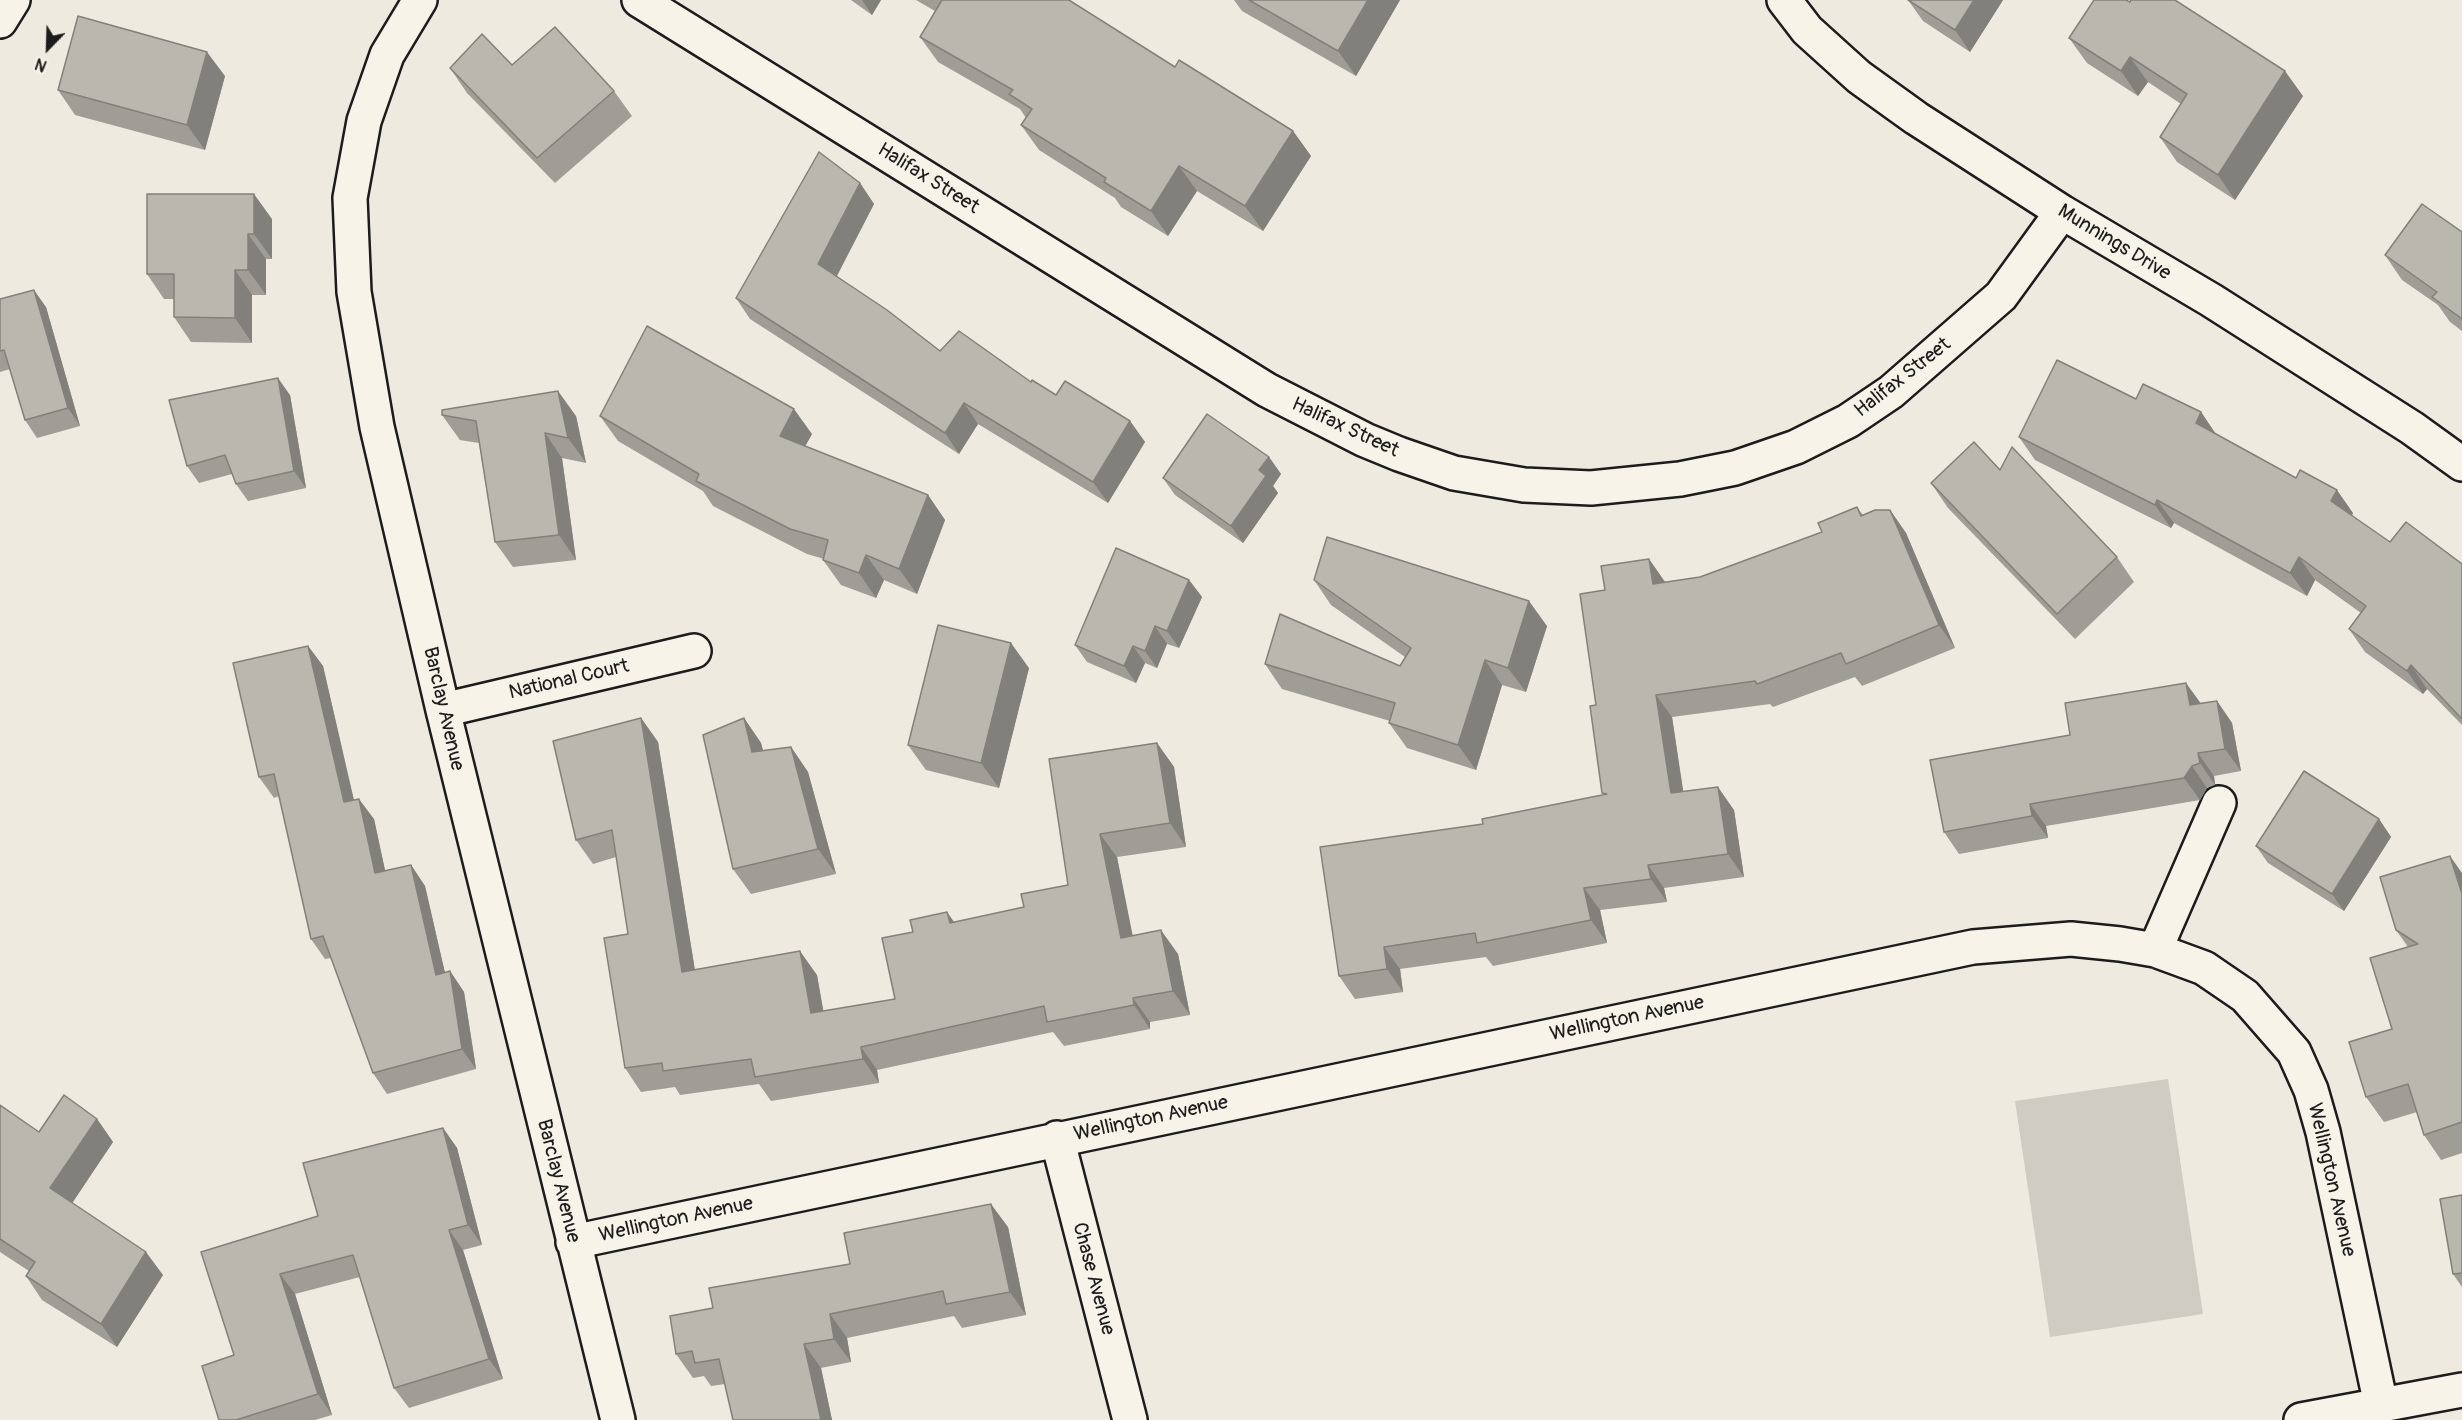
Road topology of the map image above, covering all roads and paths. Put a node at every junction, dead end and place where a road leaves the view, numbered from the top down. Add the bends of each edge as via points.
1 (13, 0) edge
2 (420, 0) edge
3 (639, 0) edge
4 (1784, 0) edge
5 (0, 21) edge
6 (2062, 212) junction
7 (2462, 464) edge
8 (694, 651) dead end
9 (443, 710) junction
10 (2219, 803) dead end
11 (2155, 950) junction
12 (1057, 1138) junction
13 (573, 1242) junction
14 (2462, 1390) edge
15 (2381, 1405) junction
16 (618, 1420) edge
17 (1130, 1420) edge
18 (2301, 1420) edge

1 - 5 street
2 - 9 street, Barclay Avenue via 387,55 364,121 350,198 350,247 366,374
3 - 6 street, Halifax Street via 1268,390 1399,454 1454,473 1524,485 1591,488 1680,479 1735,468 1796,447 1848,421 1891,392 2001,296
4 - 6 street, Munnings Drive via 1807,30 1859,77
6 - 7 street, Munnings Drive via 2220,306
8 - 9 street, National Court
9 - 13 street, Barclay Avenue
10 - 11 street
11 - 12 street, Wellington Avenue via 2071,939 1973,947
11 - 15 street, Wellington Avenue via 2204,968 2245,996 2294,1052 2311,1090 2323,1132
12 - 13 street, Wellington Avenue
12 - 17 street, Chase Avenue
13 - 16 street, Barclay Avenue
14 - 15 street
15 - 18 street

